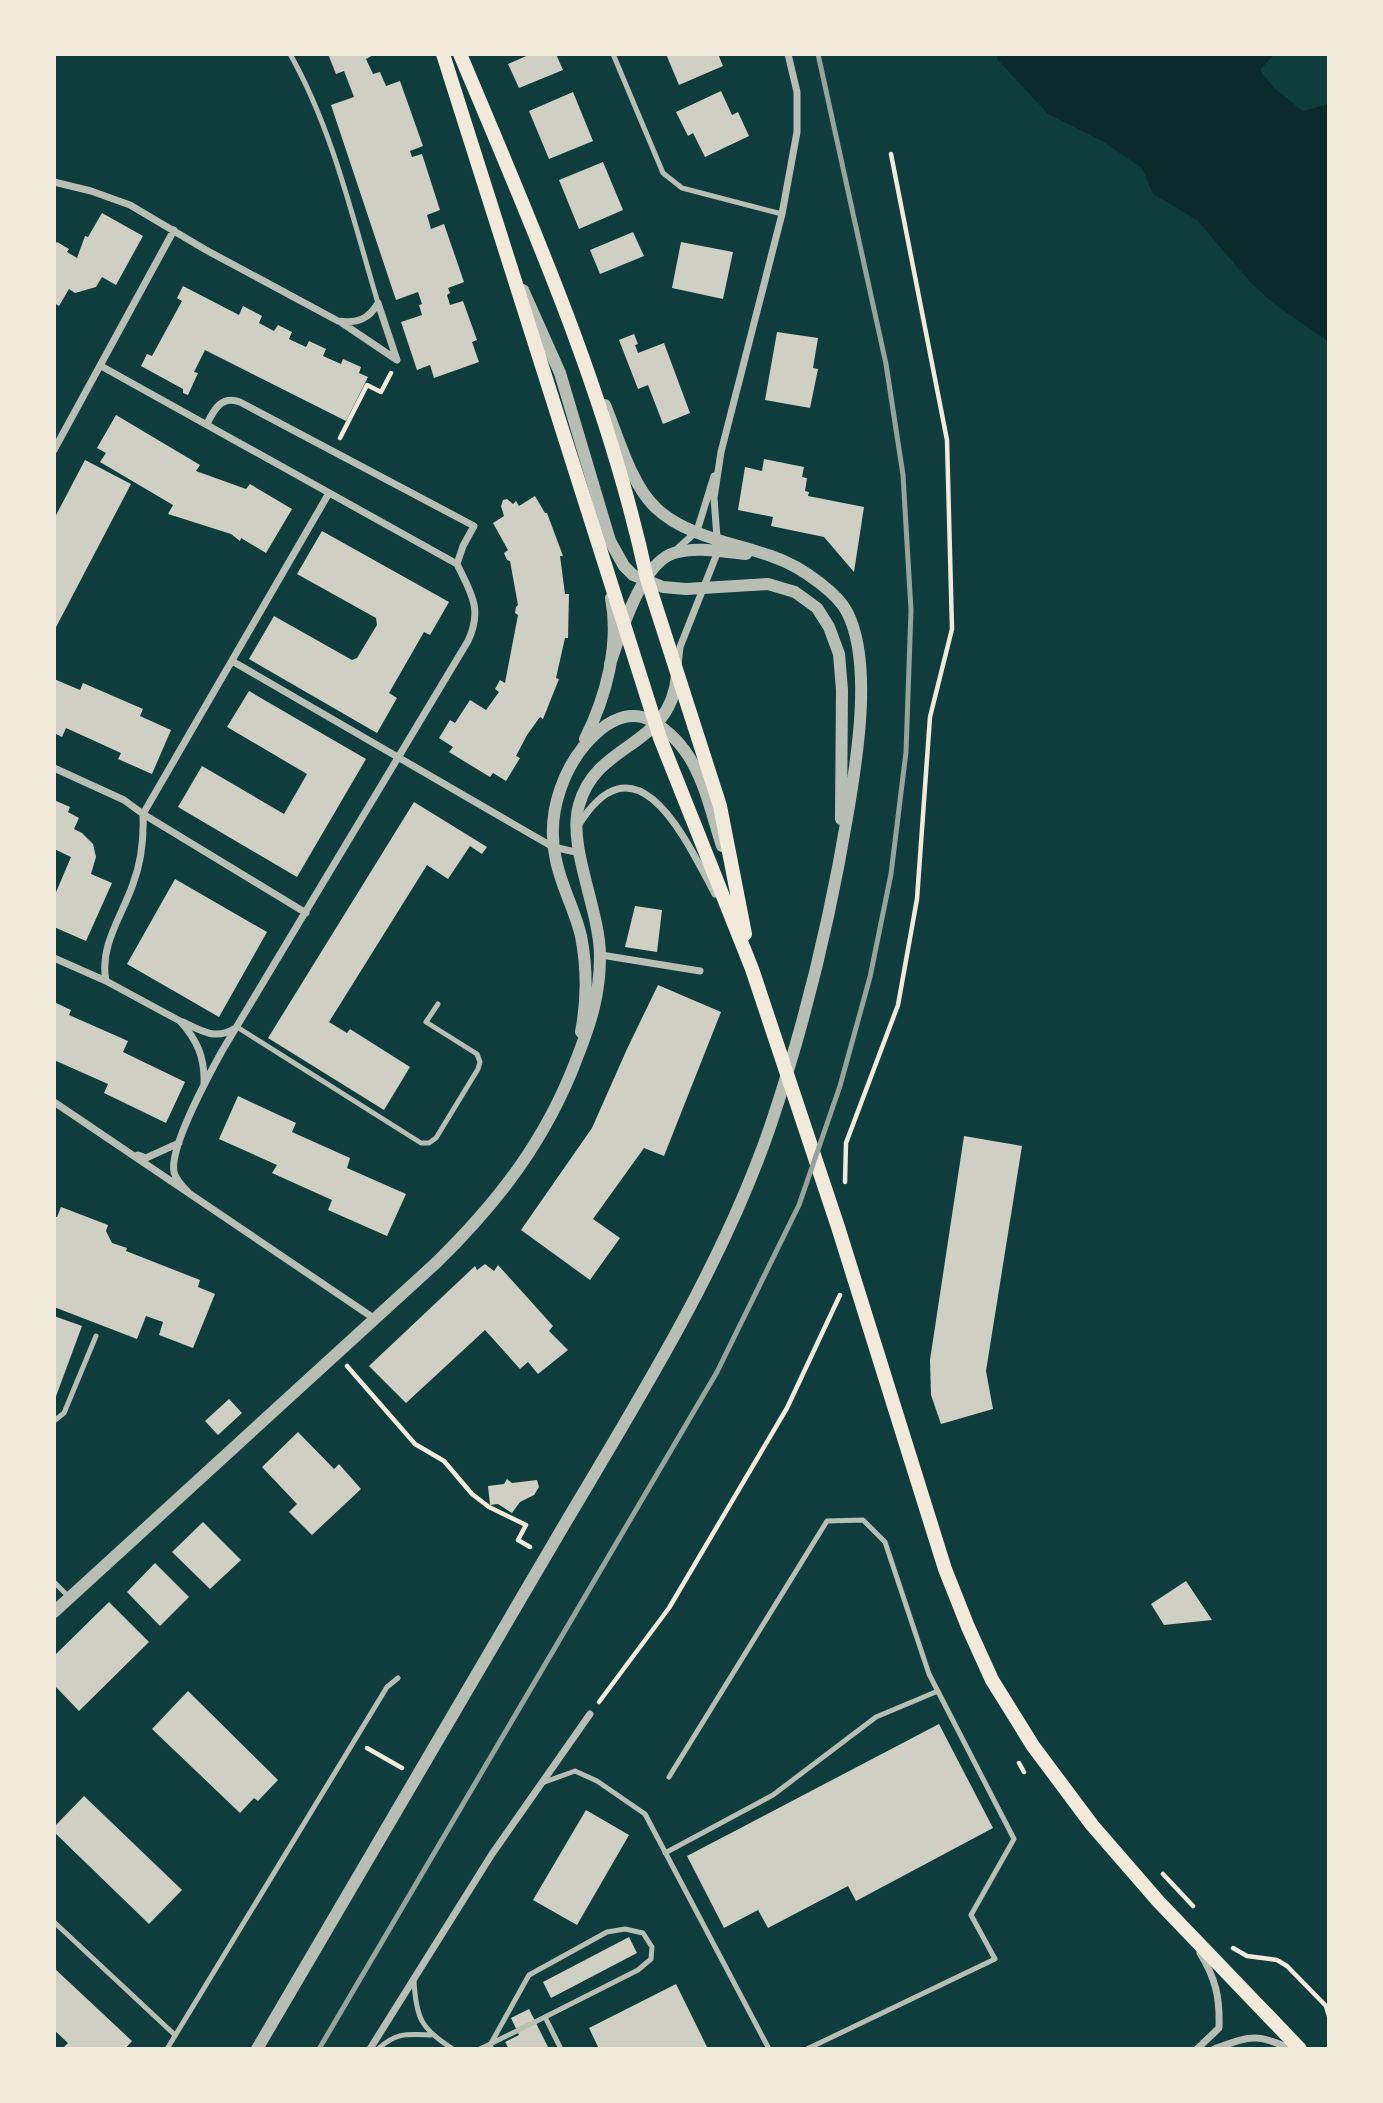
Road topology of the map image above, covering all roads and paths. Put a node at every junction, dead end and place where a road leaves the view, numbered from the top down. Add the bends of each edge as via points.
1 (290, 54) edge
2 (443, 54) edge
3 (460, 54) edge
4 (613, 54) edge
5 (788, 54) edge
6 (891, 154) dead end
7 (54, 182) edge
8 (782, 214) junction
9 (174, 230) junction
10 (507, 252) junction
11 (561, 302) junction
12 (378, 303) junction
13 (338, 321) junction
14 (101, 366) junction
15 (387, 380) dead end
16 (206, 424) junction
17 (54, 450) edge
18 (334, 452) junction
19 (721, 452) junction
20 (329, 493) junction
21 (697, 531) junction
22 (718, 545) junction
23 (672, 553) junction
24 (603, 556) junction
25 (457, 564) junction
26 (647, 579) junction
27 (705, 587) junction
28 (624, 625) junction
29 (232, 661) junction
30 (610, 664) junction
31 (678, 671) junction
32 (657, 724) junction
33 (400, 757) junction
34 (54, 768) edge
35 (567, 773) junction
36 (143, 814) junction
37 (576, 830) junction
38 (553, 847) junction
39 (581, 853) junction
40 (839, 869) junction
41 (736, 886) junction
42 (306, 913) junction
43 (739, 938) junction
44 (600, 956) junction
45 (54, 958) edge
46 (752, 969) junction
47 (700, 971) dead end
48 (106, 981) junction
49 (438, 1004) dead end
50 (180, 1021) junction
51 (237, 1027) junction
52 (568, 1081) junction
53 (204, 1086) junction
54 (54, 1102) edge
55 (179, 1143) junction
56 (128, 1151) junction
57 (190, 1194) junction
58 (845, 1195) dead end
59 (844, 1285) dead end
60 (375, 1319) junction
61 (96, 1336) dead end
62 (338, 1355) junction
63 (54, 1422) edge
64 (518, 1540) dead end
65 (54, 1582) edge
66 (70, 1598) junction
67 (54, 1612) edge
68 (398, 1678) dead end
69 (938, 1691) junction
70 (590, 1714) joint
71 (355, 1740) junction
72 (416, 1777) junction
73 (668, 1777) dead end
74 (542, 1783) junction
75 (665, 1853) junction
76 (1158, 1868) dead end
77 (1195, 1908) dead end
78 (54, 1922) edge
79 (1187, 1931) junction
80 (1231, 1947) dead end
81 (414, 1979) junction
82 (1329, 2016) edge
83 (545, 2017) junction
84 (175, 2035) junction
85 (431, 2035) junction
86 (491, 2047) edge
87 (450, 2048) edge
88 (167, 2049) edge
89 (257, 2049) edge
90 (370, 2049) edge
91 (378, 2049) edge
92 (480, 2049) edge
93 (561, 2049) edge
94 (769, 2049) edge
95 (807, 2049) edge
96 (1197, 2049) edge
97 (1214, 2049) edge
98 (1292, 2049) edge
99 (1300, 2049) edge

1 - 12 lane via 309,89 338,170
2 - 10 main road
3 - 11 main road
4 - 8 lane via 663,173 682,188
5 - 8 street via 797,92 797,132
6 - 58 path via 947,440 952,629 930,717 917,899 898,1005 846,1143
7 - 9 street via 130,205
8 - 19 street
9 - 13 street
9 - 14 street
10 - 24 main road
10 - 26 street via 560,373 610,541 624,566
11 - 21 street via 640,489 657,510
11 - 26 main road via 593,387
12 - 13 street via 363,320
12 - 13 street via 397,360
14 - 16 street
14 - 17 street
15 - 18 path via 381,392 367,385
16 - 18 street via 219,404 234,399
16 - 20 street
18 - 25 street via 474,526
19 - 21 street
19 - 22 street via 714,498
20 - 25 street
20 - 29 street
21 - 22 street
21 - 23 street
22 - 23 street
22 - 27 street
22 - 40 street via 774,557 804,572 847,611 862,684 858,754
23 - 26 street
24 - 28 main road
24 - 30 street via 613,611
25 - 33 street via 472,597 476,623
26 - 27 street via 663,587
26 - 28 street via 637,591
26 - 31 main road
27 - 31 street via 680,648
27 - 40 street via 768,584 795,592 817,608 829,628 839,654 842,690
28 - 30 street
28 - 32 main road
29 - 33 street
29 - 36 street
30 - 35 street via 599,713
31 - 32 street via 670,707
31 - 41 main road via 720,806
32 - 35 street via 631,716 609,723 587,743
32 - 37 street via 604,764 586,786
32 - 41 street via 680,743 696,768
32 - 43 main road
33 - 38 street
33 - 42 street
34 - 36 street via 124,800
35 - 38 street via 555,808
36 - 42 street
36 - 48 street via 141,856 104,957
37 - 39 street
37 - 43 street via 611,792 631,788 651,796 688,843
38 - 39 street
38 - 52 street via 584,965 584,1015
39 - 44 street
40 - 72 street via 806,1008 772,1120 725,1237 658,1365
41 - 46 main road
42 - 51 street
43 - 46 main road
44 - 47 street
44 - 52 street via 595,1011
45 - 48 street
46 - 79 main road via 945,1569 992,1680 1033,1746 1092,1825
48 - 50 street
49 - 51 lane via 426,1022 477,1054 480,1062 429,1143 421,1143
50 - 51 street via 215,1035
50 - 53 street via 201,1050
51 - 53 street
52 - 60 street via 501,1194 464,1236
53 - 55 street
54 - 56 street
55 - 56 street via 146,1158
55 - 57 street via 174,1172
56 - 57 street
57 - 60 street
59 - 70 path via 787,1408 669,1608
60 - 62 street
61 - 63 lane via 64,1413
62 - 64 path via 415,1444 444,1461 489,1507 526,1525
62 - 66 street
65 - 66 lane
66 - 67 street
68 - 71 lane via 387,1687
69 - 73 lane via 885,1542 863,1520 827,1521
69 - 75 lane via 876,1717 773,1796
69 - 95 lane via 1014,1839 971,1914 995,1959
70 - 74 street
71 - 72 path
71 - 84 lane
72 - 89 street
74 - 75 lane via 575,1771 597,1782 645,1814
74 - 81 street
75 - 94 lane
76 - 77 path
78 - 84 lane
79 - 96 street via 1213,1974 1220,2006 1219,2028
79 - 99 main road
80 - 82 path via 1287,1966 1326,2006
81 - 85 lane via 420,2020
81 - 90 street
83 - 86 lane
83 - 86 lane via 651,1959 652,1947 643,1933 607,1932 529,1975
83 - 93 lane
84 - 88 lane
85 - 87 lane
85 - 91 lane via 404,2034
86 - 92 lane
97 - 98 street via 1251,2036

